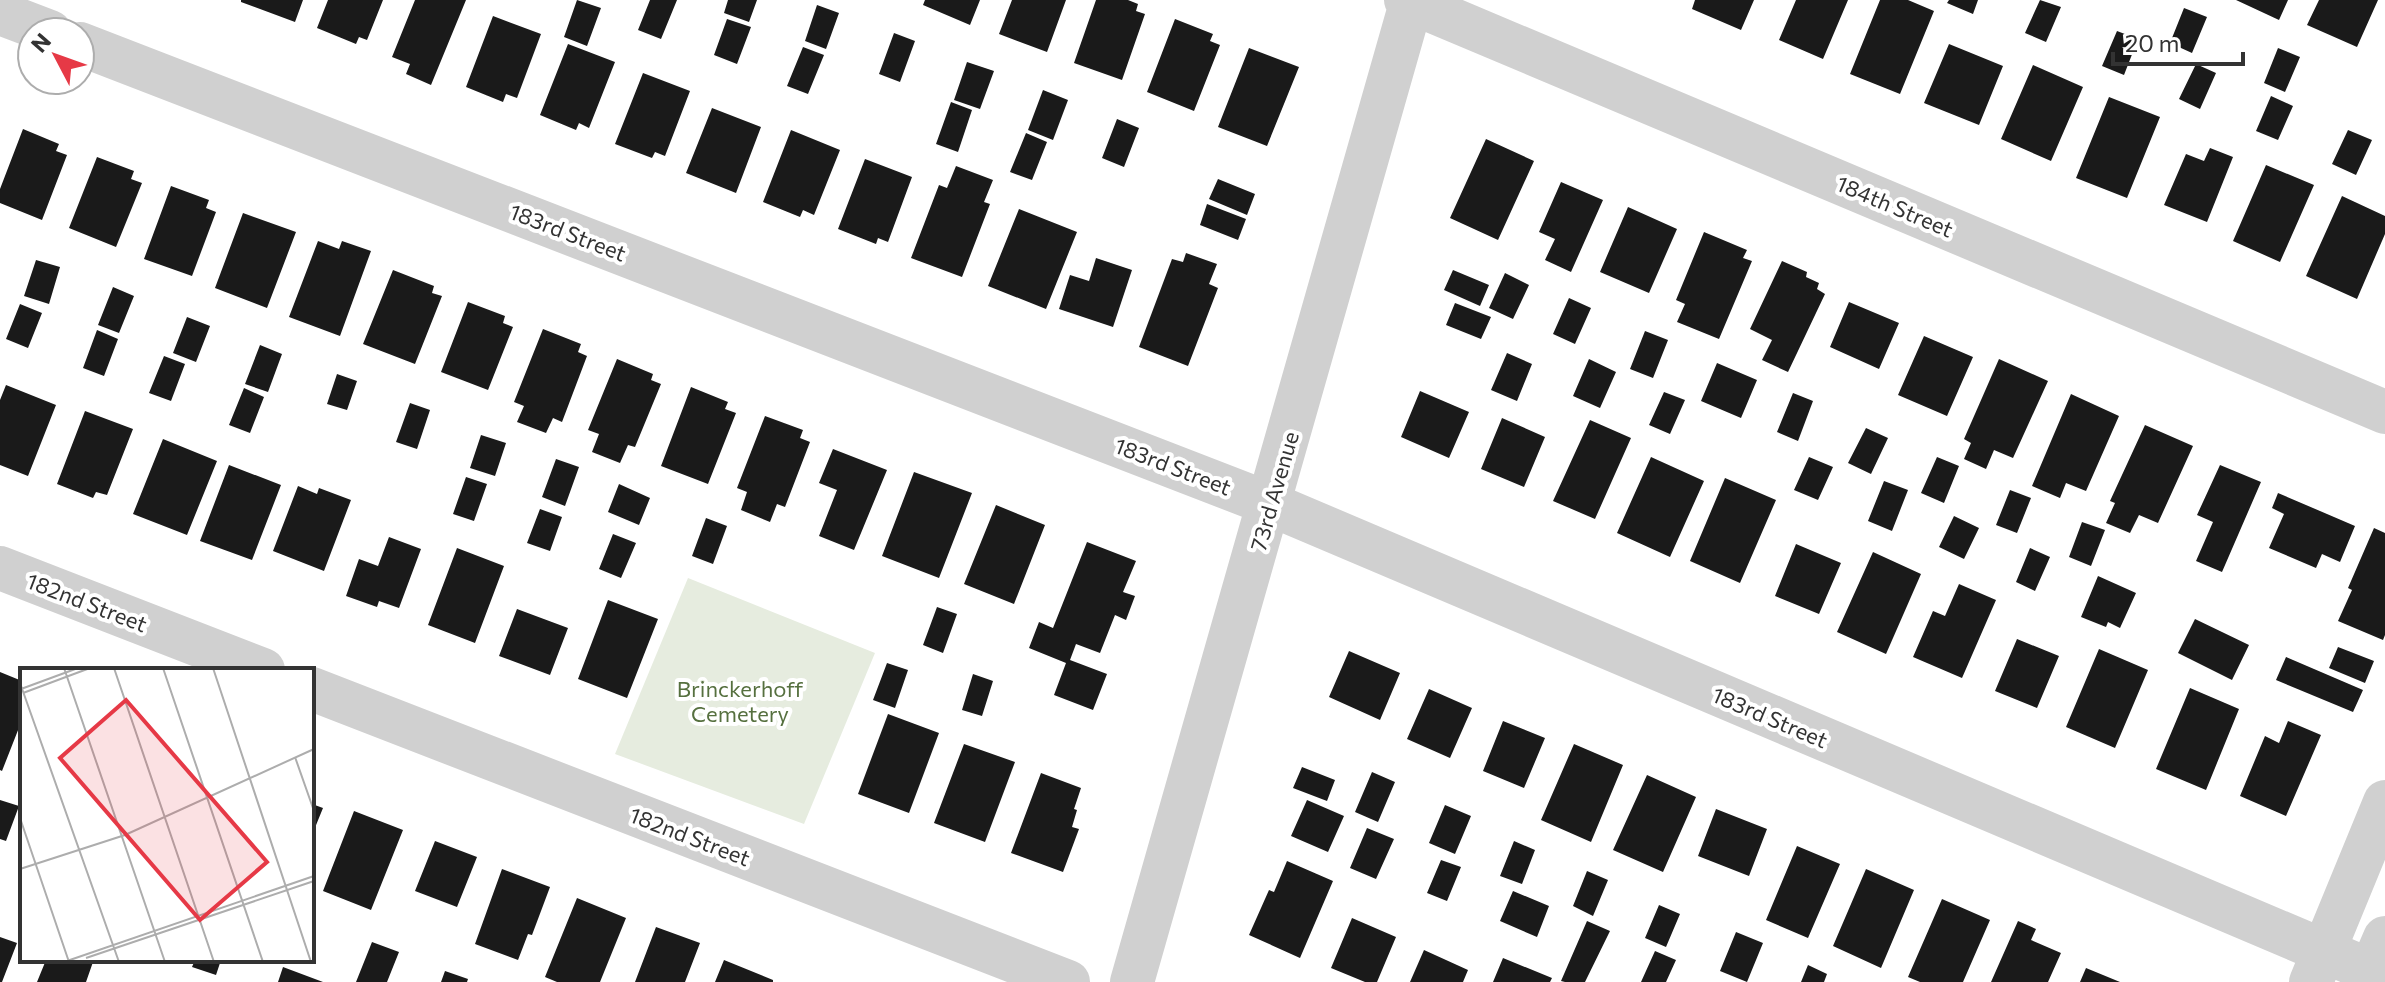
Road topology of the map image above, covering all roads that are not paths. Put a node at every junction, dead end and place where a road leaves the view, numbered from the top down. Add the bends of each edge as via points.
1 (1410, 1) edge
2 (96, 50) edge
3 (2385, 412) edge
4 (1270, 504) junction
5 (0, 568) edge
6 (258, 668) edge
7 (314, 690) edge
8 (2385, 802) edge
9 (2318, 967) edge
10 (2377, 967) edge
11 (1068, 982) edge
12 (1132, 982) edge

1 - 3 street, 184th Street
1 - 4 street, 73rd Avenue
2 - 4 street, 183rd Street
4 - 9 street, 183rd Street
4 - 12 street, 73rd Avenue
5 - 6 street, 182nd Street
7 - 11 street, 182nd Street
8 - 9 street
9 - 10 street, 183rd Street

